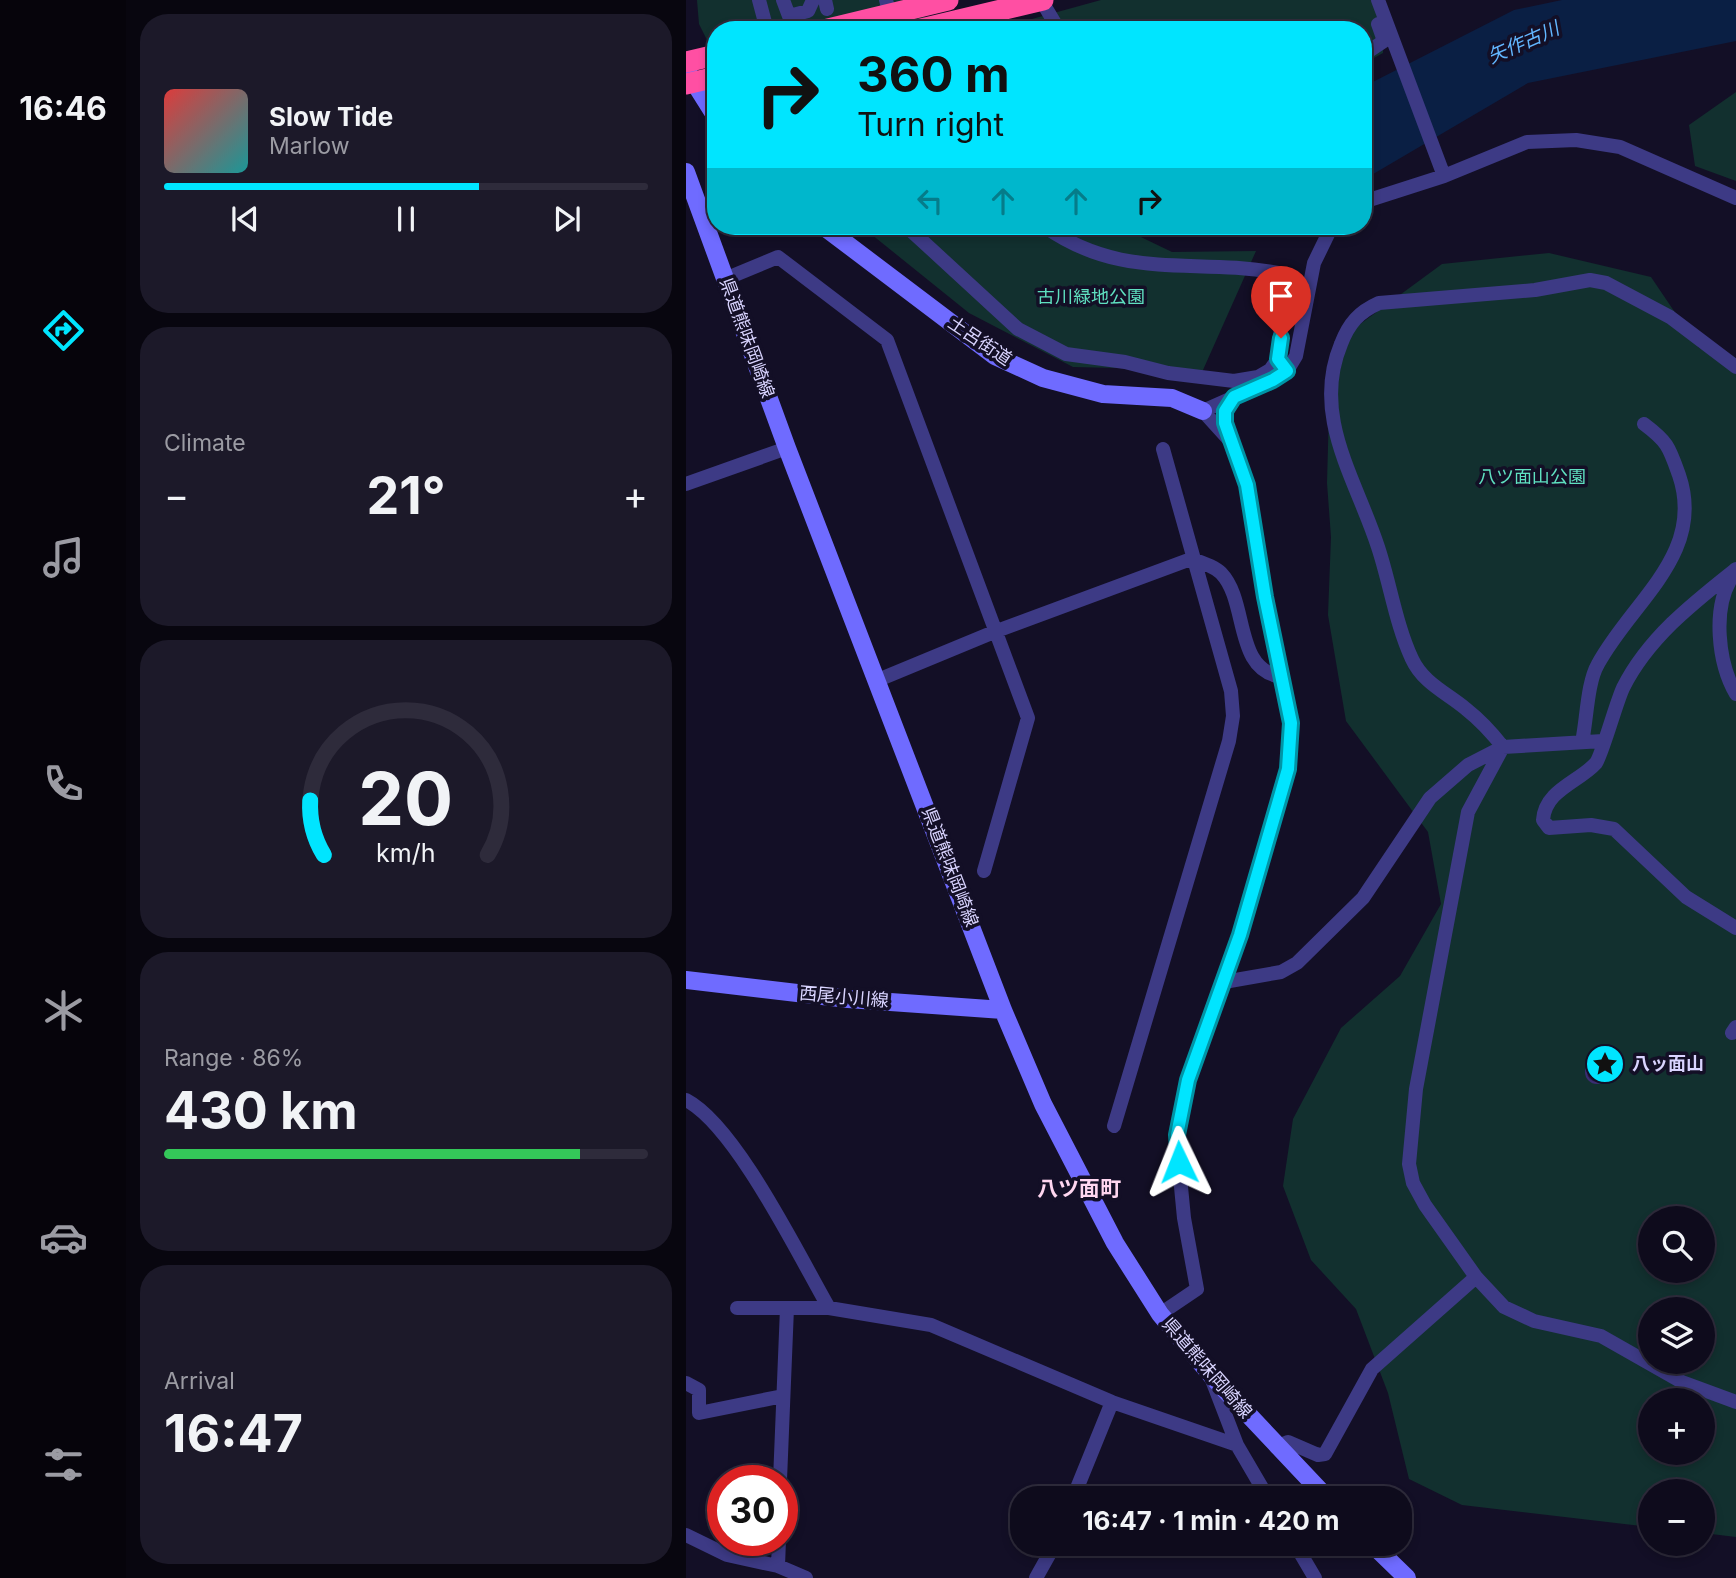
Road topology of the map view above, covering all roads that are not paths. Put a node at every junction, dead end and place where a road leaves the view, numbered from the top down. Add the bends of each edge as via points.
1 (783, 0) edge
2 (792, 0) edge
3 (802, 0) edge
4 (813, 0) edge
5 (886, 0) edge
6 (948, 0) edge
7 (1042, 0) edge
8 (1369, 0) edge
9 (1378, 0) edge
10 (825, 13) edge
11 (892, 21) edge
12 (954, 21) edge
13 (1054, 21) edge
14 (1372, 49) edge
15 (707, 58) edge
16 (686, 65) edge
17 (707, 79) edge
18 (686, 84) edge
19 (707, 101) edge
20 (686, 172) edge
21 (1444, 176) junction
22 (1736, 198) edge
23 (1372, 199) edge
24 (707, 230) edge
25 (709, 235) edge
26 (835, 235) edge
27 (916, 235) edge
28 (1057, 235) edge
29 (1328, 235) edge
30 (725, 279) junction
31 (1282, 365) junction
32 (1736, 367) edge
33 (1234, 397) junction
34 (1203, 411) junction
35 (1644, 424) dead end
36 (1232, 443) junction
37 (787, 447) junction
38 (1163, 449) dead end
39 (686, 484) edge
40 (1191, 559) junction
41 (1736, 569) edge
42 (994, 632) junction
43 (1282, 677) junction
44 (878, 680) junction
45 (1736, 694) edge
46 (1603, 741) junction
47 (1582, 742) junction
48 (1503, 747) junction
49 (984, 871) dead end
50 (1736, 928) edge
51 (686, 980) edge
52 (1224, 982) junction
53 (1003, 1010) junction
54 (686, 1100) edge
55 (1114, 1126) dead end
56 (1476, 1277) junction
57 (737, 1308) dead end
58 (787, 1308) junction
59 (830, 1308) junction
60 (1160, 1314) junction
61 (1211, 1375) junction
62 (686, 1383) edge
63 (783, 1396) junction
64 (1112, 1402) junction
65 (1736, 1402) edge
66 (1237, 1445) junction
67 (1276, 1447) junction
68 (781, 1465) edge
69 (1078, 1486) edge
70 (1261, 1486) edge
71 (1315, 1486) edge
72 (686, 1535) edge
73 (778, 1556) edge
74 (1048, 1556) edge
75 (1302, 1556) edge
76 (1384, 1556) edge
77 (778, 1566) junction
78 (806, 1578) edge
79 (1036, 1578) edge
80 (1315, 1578) edge
81 (1406, 1578) edge

1 - 4 street via 789,16 808,11
2 - 3 street via 800,5
5 - 11 street
6 - 10 highway, bridge
7 - 12 highway, bridge
7 - 13 street
8 - 14 street via 1384,41
9 - 21 street
15 - 16 highway
16 - 19 main road
17 - 18 highway, bridge
20 - 24 main road, 県道熊味岡崎線
21 - 22 street via 1527,142 1576,140 1620,148
21 - 23 street
25 - 30 main road, 県道熊味岡崎線
26 - 34 main road, 土呂街道 via 995,356 1043,378 1103,394 1171,398
27 - 31 street via 1018,329 1066,354 1234,381 1258,377
28 - 31 street via 1112,258 1149,266 1278,273 1285,283 1286,298
29 - 31 street via 1314,263 1296,356
30 - 37 main road, 県道熊味岡崎線
30 - 42 street via 778,257 887,340
31 - 33 street via 1273,380
32 - 48 street via 1670,317 1606,283 1590,280 1535,290 1379,303 1361,311 1345,332 1328,387 1330,410 1338,443 1377,542 1412,660 1424,677
33 - 34 street
33 - 36 street via 1225,411
34 - 36 street
35 - 47 street via 1665,439 1684,490 1686,525 1677,550 1598,663
36 - 43 street via 1247,485
37 - 39 street
37 - 44 main road, 県道熊味岡崎線
38 - 40 street
40 - 42 street
40 - 43 street via 1220,571 1236,597 1252,657 1265,671
40 - 55 street via 1231,691 1233,716
41 - 45 street via 1722,592 1721,623 1723,659
41 - 46 street via 1651,643 1626,682
42 - 44 street
42 - 49 street via 1028,718
43 - 52 street via 1291,723 1288,769
44 - 53 main road, 県道熊味岡崎線
46 - 47 street
46 - 50 street via 1596,762 1549,803 1545,824 1614,829 1686,897
47 - 48 street
48 - 52 street via 1468,765 1430,798 1363,898 1297,963 1281,972
48 - 56 street via 1468,812 1416,1088 1409,1164 1425,1205
51 - 53 main road, 西尾小川線 via 848,999
52 - 60 street via 1188,1080 1177,1135 1184,1217 1197,1289
53 - 60 main road, 県道熊味岡崎線 via 1078,1174
54 - 59 street via 733,1144
56 - 65 street via 1518,1316 1601,1336 1682,1382
56 - 67 street via 1372,1369 1325,1454 1288,1442
57 - 58 street
58 - 59 street
58 - 63 street
59 - 64 street via 931,1325
60 - 61 main road, 県道熊味岡崎線
61 - 66 street
61 - 67 main road, 県道熊味岡崎線
62 - 63 street via 699,1390 699,1413
63 - 68 street
64 - 66 street
64 - 69 street
66 - 70 street
67 - 71 main road, 県道熊味岡崎線
72 - 77 street via 727,1555
73 - 77 street
74 - 79 street
75 - 80 street
76 - 81 main road
77 - 78 street

